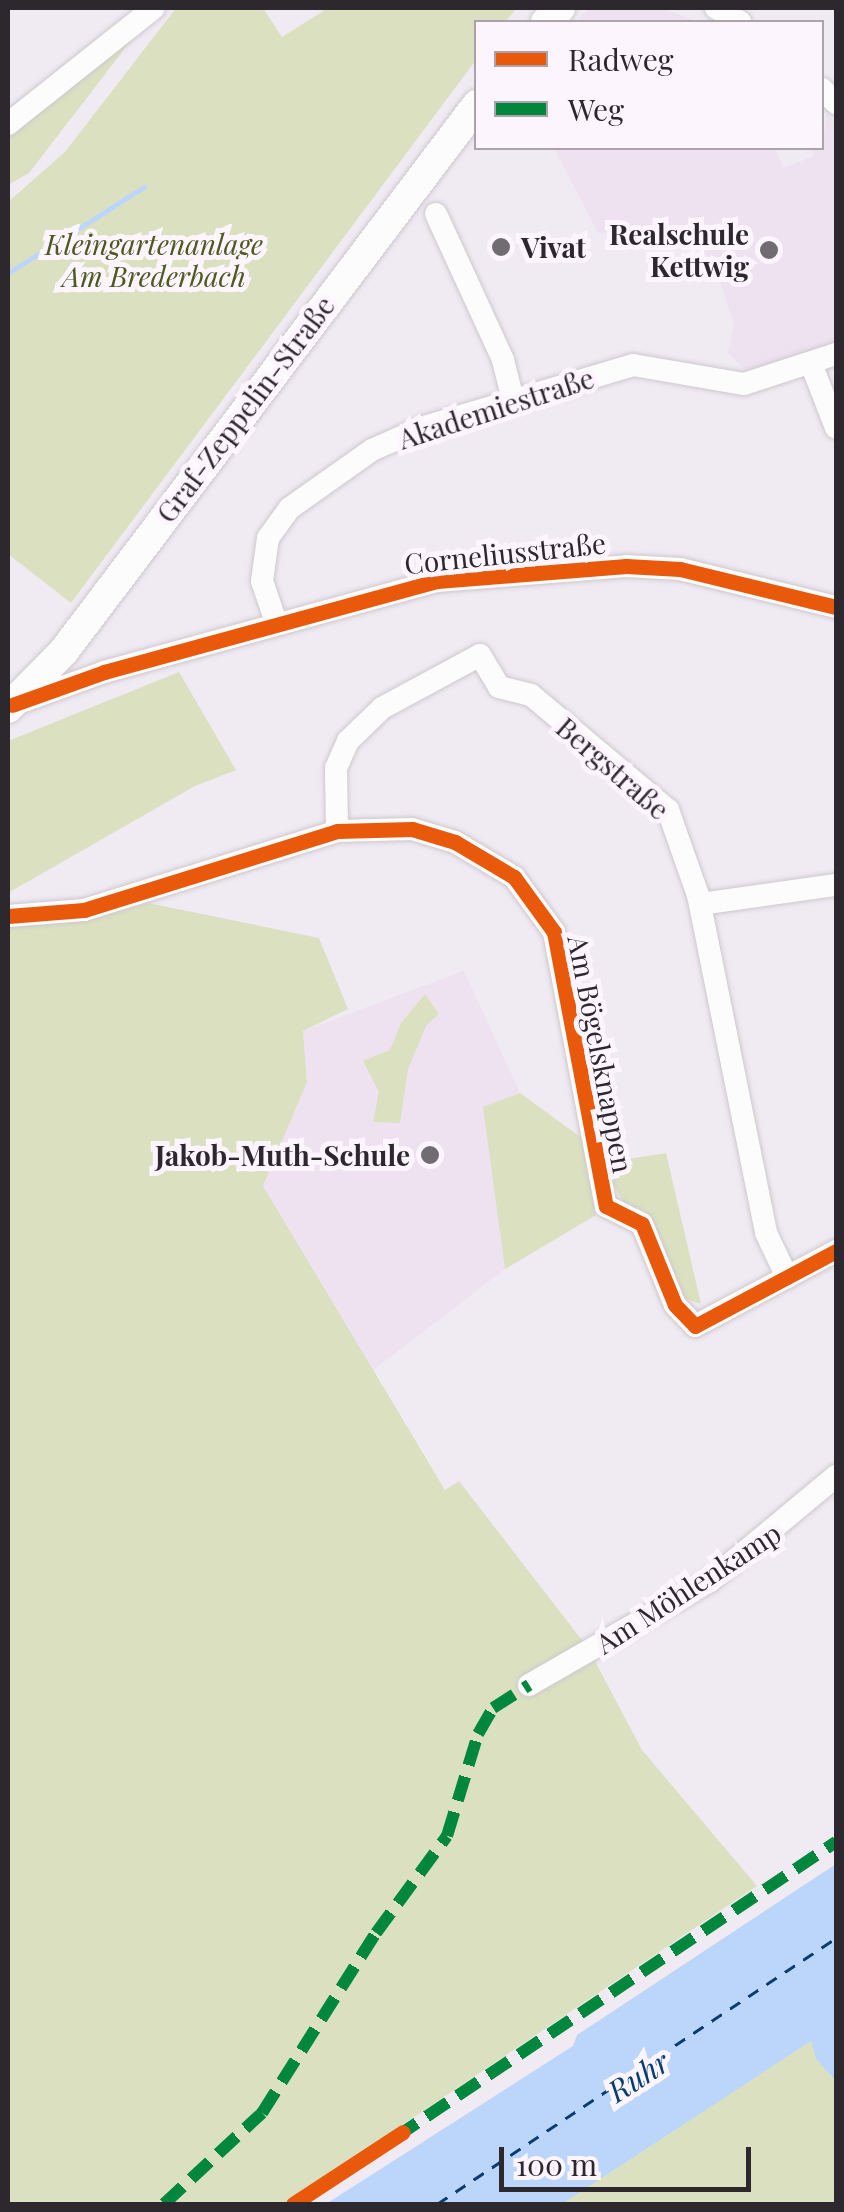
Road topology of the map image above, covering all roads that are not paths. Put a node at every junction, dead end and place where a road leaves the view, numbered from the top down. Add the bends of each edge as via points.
1 (154, 8) edge
2 (474, 108) edge
3 (8, 124) edge
4 (436, 214) dead end
5 (836, 354) edge
6 (812, 366) junction
7 (514, 400) junction
8 (836, 428) edge
9 (836, 606) edge
10 (276, 622) junction
11 (64, 650) junction
12 (104, 672) junction
13 (10, 707) edge
14 (337, 831) junction
15 (836, 885) edge
16 (700, 904) junction
17 (8, 916) edge
18 (836, 1251) edge
19 (787, 1277) junction
20 (836, 1476) edge
21 (529, 1685) dead end

1 - 3 street
2 - 11 main road, Graf-Zeppelin-Straße
4 - 7 street via 503,360
5 - 6 street, Akademiestraße
6 - 7 street, Akademiestraße via 771,380 727,384 674,368 632,365
6 - 8 street
7 - 10 street, Akademiestraße via 372,450 290,508 262,558
9 - 10 street, Corneliusstraße via 680,570 626,566 437,581
10 - 12 street, Corneliusstraße
11 - 12 street
11 - 13 main road, Graf-Zeppelin-Straße
12 - 13 street, Corneliusstraße
14 - 16 street, Bergstraße via 336,768 348,742 382,708 480,655 500,687 531,695 668,810
14 - 17 street, Am Bögelsknappen via 84,910
14 - 19 street, Am Bögelsknappen via 412,829 455,842 514,877 542,908 562,953 578,1076 606,1206 642,1224 676,1305 695,1326
15 - 16 street
16 - 19 street, Bergstraße via 766,1233
18 - 19 street
20 - 21 street, Am Möhlenkamp via 710,1580

